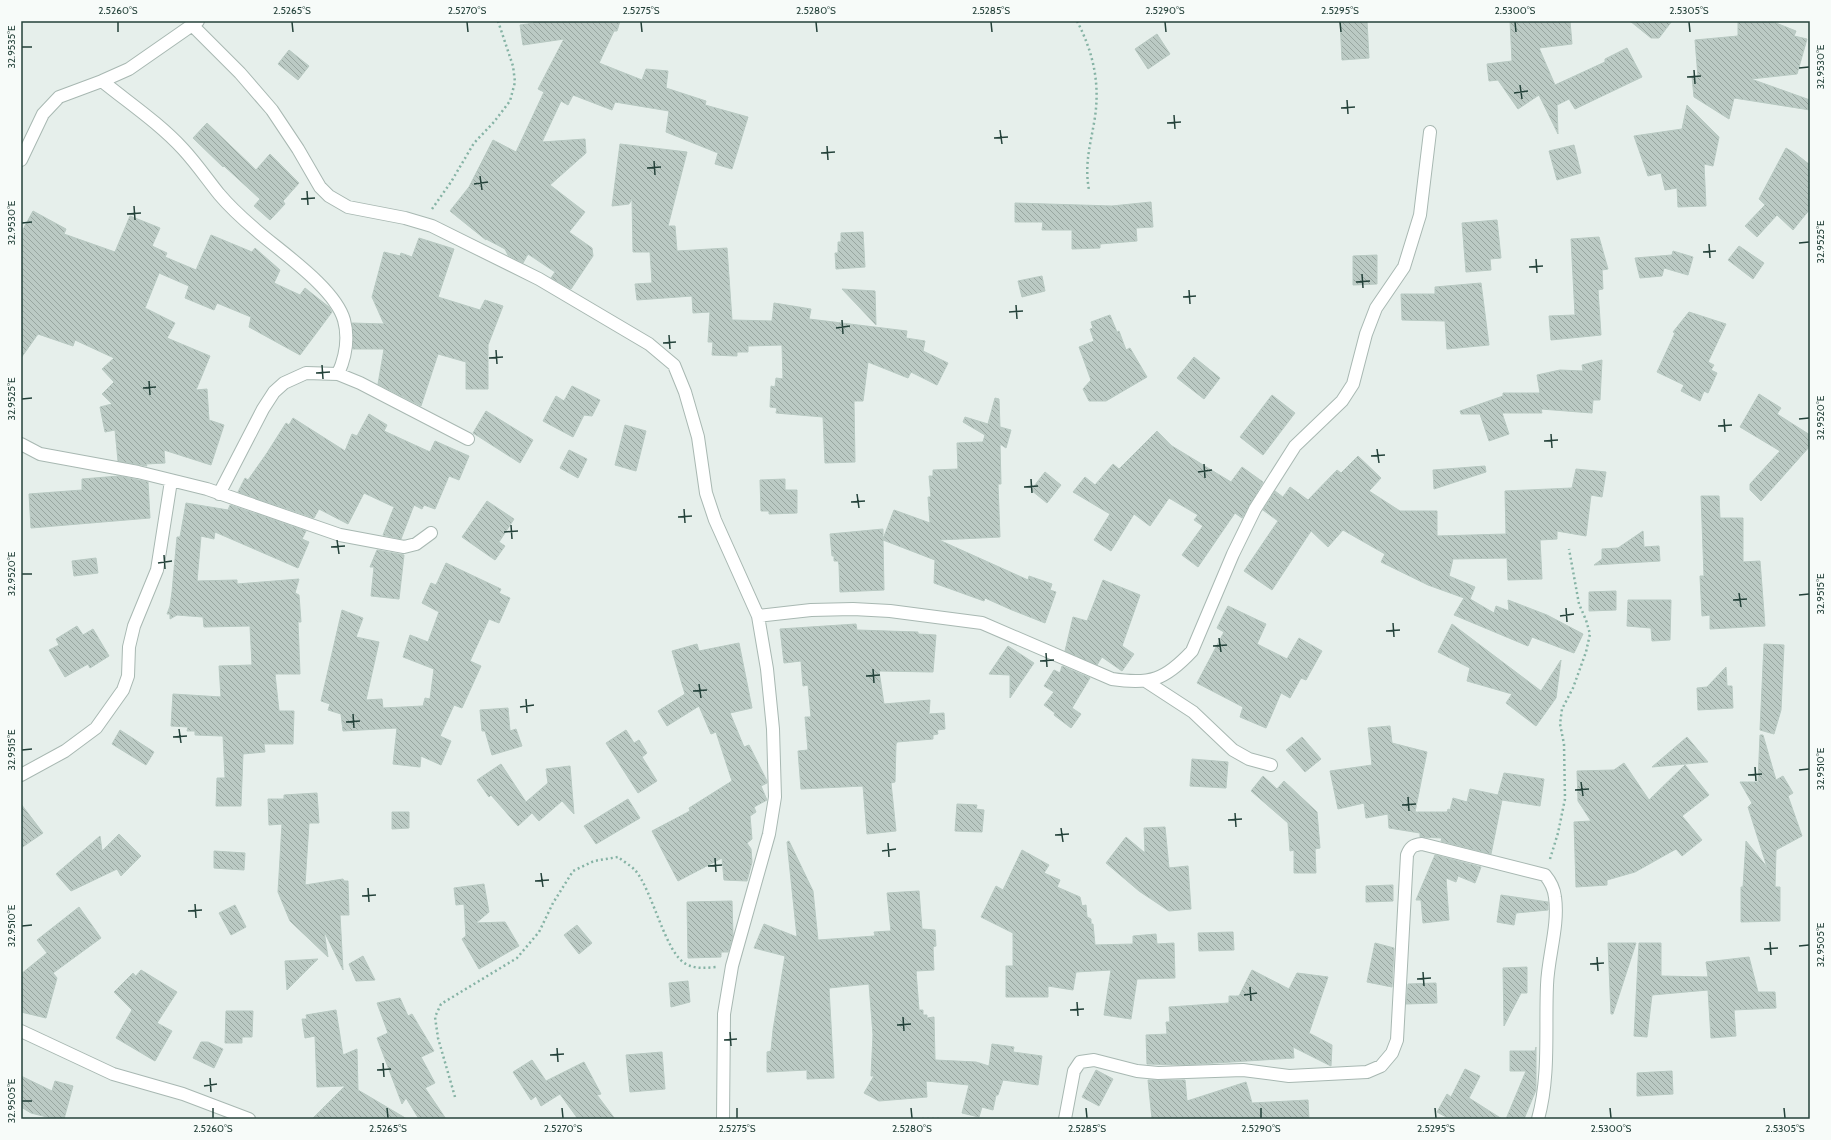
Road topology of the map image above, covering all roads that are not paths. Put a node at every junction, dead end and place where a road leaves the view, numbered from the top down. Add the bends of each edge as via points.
1 (196, 23) edge
2 (102, 81) junction
3 (1430, 132) dead end
4 (21, 160) edge
5 (338, 374) junction
6 (468, 439) dead end
7 (21, 444) edge
8 (171, 481) junction
9 (219, 494) junction
10 (430, 533) dead end
11 (758, 616) junction
12 (1147, 682) junction
13 (1271, 765) dead end
14 (21, 775) edge
15 (21, 1032) edge
16 (249, 1119) edge
17 (723, 1119) edge
18 (1065, 1119) edge
19 (1538, 1119) edge

1 - 2 street via 129,69
1 - 11 street via 272,110 320,187 329,196 348,207 432,226 539,279 649,344 674,365 698,437 706,493 715,520
2 - 4 street via 59,96 43,114
2 - 5 street via 184,149 220,195 319,285 338,307 344,321 346,348
3 - 12 street via 1420,215 1404,267 1376,308 1366,334 1353,384 1342,401 1295,446 1263,496 1233,554 1192,651 1163,675
5 - 6 street
5 - 9 street via 306,373 284,382 274,392
7 - 8 street via 40,454 138,472
8 - 9 street
8 - 14 street via 157,570 134,626 129,647 128,676 123,690 96,728 65,751
9 - 10 street via 340,535 404,547 416,544
11 - 12 street via 811,610 853,609 890,611 982,623 1112,679
11 - 17 street via 772,714 775,797 769,834 732,966 724,1014
12 - 13 street via 1193,712 1233,750 1249,759
15 - 16 street via 113,1074 183,1094
18 - 19 street via 1074,1071 1080,1062 1094,1060 1137,1071 1158,1073 1243,1070 1289,1076 1367,1072 1380,1066 1392,1053 1397,1040 1407,855 1410,848 1415,845 1431,846 1545,875 1551,883 1555,896 1556,919 1547,984 1546,1056

